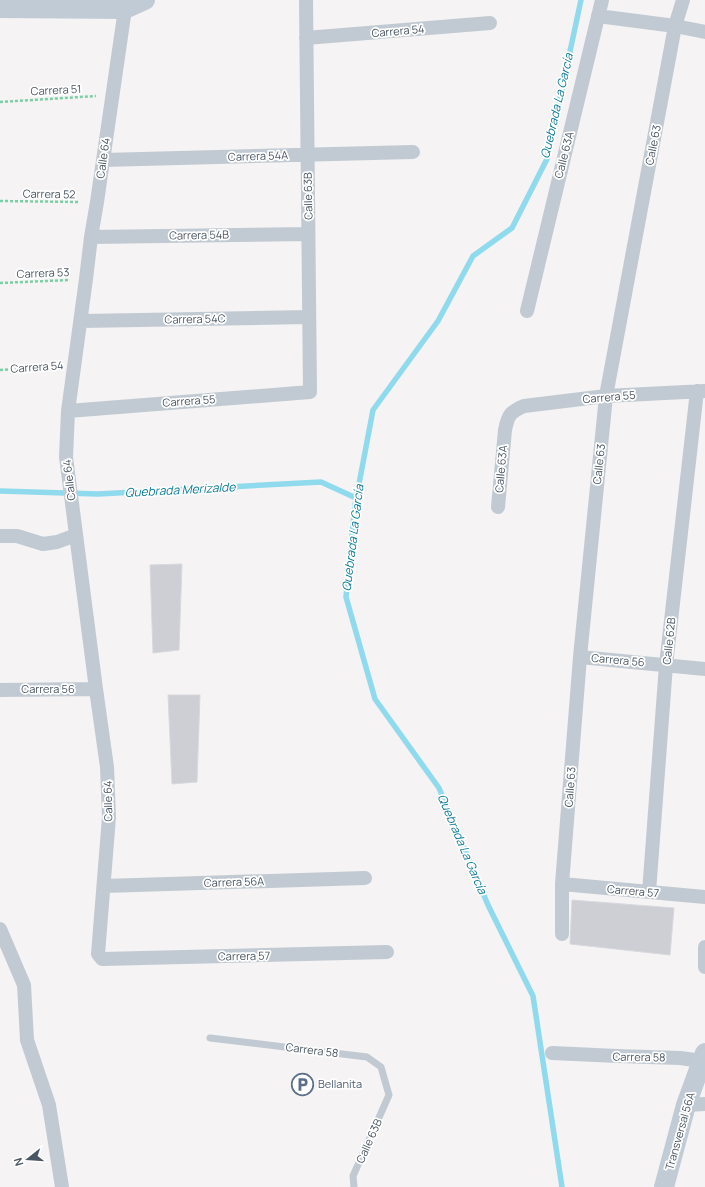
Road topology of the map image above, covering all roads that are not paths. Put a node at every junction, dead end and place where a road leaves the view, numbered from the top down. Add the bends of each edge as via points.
1 (145, 0) edge
2 (306, 0) edge
3 (602, 0) edge
4 (683, 0) edge
5 (126, 4) edge
6 (0, 8) edge
7 (598, 16) junction
8 (490, 23) dead end
9 (675, 26) junction
10 (705, 32) edge
11 (306, 38) junction
12 (413, 152) dead end
13 (308, 154) junction
14 (103, 160) junction
15 (308, 234) junction
16 (91, 237) junction
17 (527, 311) dead end
18 (309, 317) junction
19 (81, 321) junction
20 (701, 391) edge
21 (310, 392) joint
22 (606, 396) junction
23 (514, 410) joint
24 (68, 411) junction
25 (498, 507) dead end
26 (76, 535) junction
27 (0, 536) edge
28 (580, 657) junction
29 (666, 665) junction
30 (705, 669) edge
31 (96, 689) junction
32 (0, 690) edge
33 (365, 878) dead end
34 (562, 884) junction
35 (104, 886) junction
36 (649, 892) junction
37 (705, 897) edge
38 (0, 929) edge
39 (562, 934) dead end
40 (705, 947) edge
41 (387, 952) dead end
42 (102, 959) joint
43 (705, 967) edge
44 (210, 1038) dead end
45 (552, 1053) dead end
46 (703, 1057) edge
47 (390, 1095) joint
48 (696, 1105) edge
49 (62, 1187) edge
50 (354, 1187) edge
51 (664, 1187) edge

1 - 5 street
2 - 11 street, Calle 63B
3 - 7 street, Calle 63A
4 - 9 street, Calle 63
5 - 6 street
5 - 14 street, Calle 64
7 - 9 street
7 - 17 street, Calle 63A
8 - 11 street, Carrera 54
9 - 10 street
9 - 22 street, Calle 63
11 - 13 street, Calle 63B
12 - 13 street, Carrera 54A
13 - 14 street, Carrera 54A
13 - 15 street, Calle 63B
14 - 16 street, Calle 64
15 - 16 street, Carrera 54B
15 - 18 street, Calle 63B
16 - 19 street, Calle 64
18 - 19 street, Carrera 54C
18 - 21 street, Calle 63B
19 - 24 street, Calle 64
20 - 22 street, Carrera 55
20 - 29 street, Calle 62B
21 - 24 street, Carrera 55
22 - 23 street, Carrera 55 via 524,406
22 - 28 street, Calle 63
23 - 25 street, Calle 63A via 507,418 504,430
24 - 26 street, Calle 64 via 66,457
26 - 27 street via 43,544 17,536
26 - 31 street, Calle 64
28 - 29 street, Carrera 56
28 - 34 street, Calle 63
29 - 30 street, Carrera 56
29 - 36 street, Calle 62B
31 - 32 street, Carrera 56
31 - 35 street, Calle 64 via 107,767 109,817
33 - 35 street, Carrera 56A
34 - 36 street, Carrera 57
34 - 39 street, Calle 63
35 - 42 street, Calle 64 via 98,954
36 - 37 street, Carrera 57
38 - 49 street via 24,985 27,1040 49,1105
40 - 43 street
41 - 42 street, Carrera 57
44 - 47 lane, Carrera 58 via 367,1057 381,1067
45 - 46 street, Carrera 58
46 - 48 street, Transversal 56A
47 - 50 lane, Calle 63B via 353,1176
48 - 51 street, Transversal 56A

